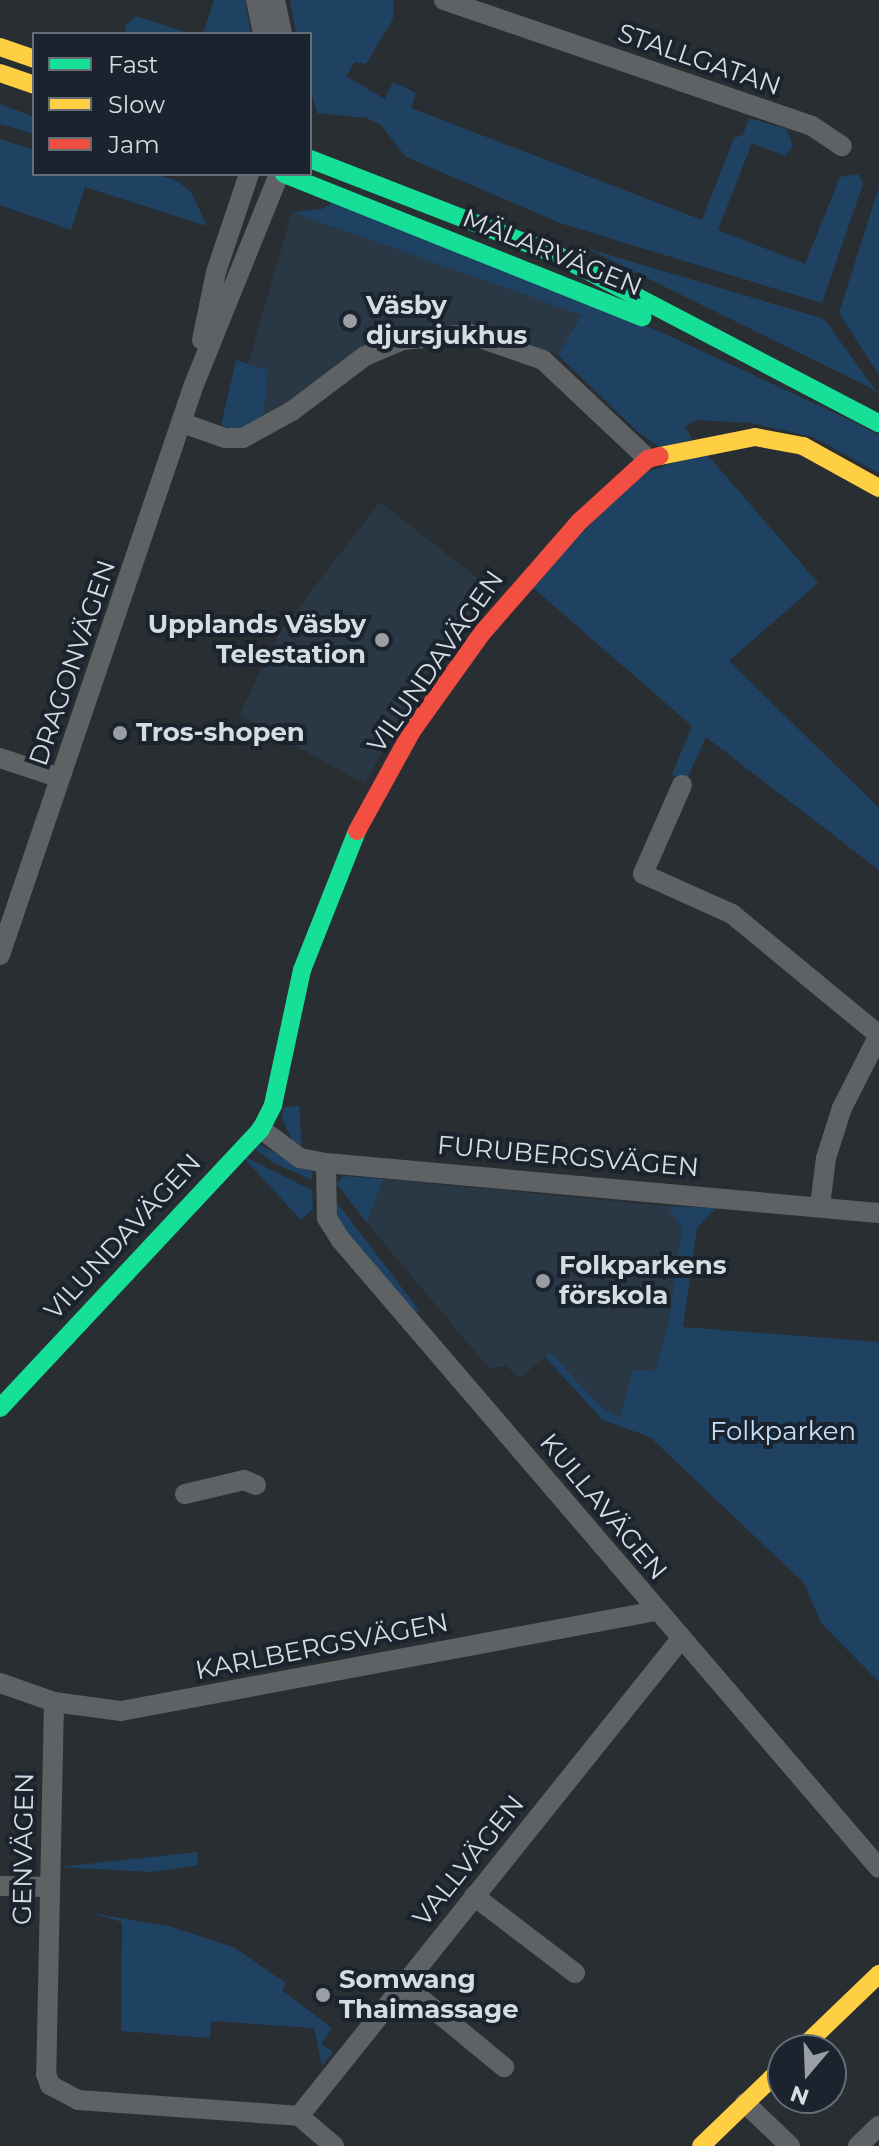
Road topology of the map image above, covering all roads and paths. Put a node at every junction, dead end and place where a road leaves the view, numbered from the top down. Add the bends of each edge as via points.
1 (256, 0) edge
2 (275, 0) edge
3 (444, 0) edge
4 (263, 32) edge
5 (282, 32) edge
6 (0, 47) edge
7 (32, 58) edge
8 (0, 73) edge
9 (32, 84) edge
10 (842, 146) dead end
11 (312, 160) edge
12 (248, 176) edge
13 (281, 176) edge
14 (287, 176) edge
15 (799, 380) junction
16 (193, 387) junction
17 (182, 423) junction
18 (879, 423) edge
19 (648, 459) junction
20 (879, 488) edge
21 (0, 758) edge
22 (60, 778) junction
23 (682, 785) dead end
24 (0, 955) edge
25 (879, 1035) edge
26 (261, 1129) junction
27 (326, 1163) junction
28 (820, 1206) junction
29 (879, 1213) edge
30 (0, 1408) edge
31 (256, 1485) dead end
32 (185, 1494) dead end
33 (656, 1611) junction
34 (681, 1639) junction
35 (0, 1683) edge
36 (54, 1702) junction
37 (879, 1868) edge
38 (0, 1886) edge
39 (49, 1887) junction
40 (474, 1896) junction
41 (575, 1973) dead end
42 (879, 1974) edge
43 (403, 1984) junction
44 (817, 2034) edge
45 (504, 2067) dead end
46 (767, 2082) edge
47 (745, 2103) junction
48 (299, 2116) junction
49 (879, 2126) edge
50 (334, 2146) edge
51 (701, 2146) edge
52 (790, 2146) edge
53 (858, 2146) edge

1 - 4 street
2 - 5 street
3 - 10 street, STALLGATAN via 812,126
6 - 7 street
8 - 9 street
11 - 15 street, MÄLARVÄGEN via 557,255
12 - 16 street, DRAGONVÄGEN via 216,272
13 - 16 street, DRAGONVÄGEN
14 - 15 street, MÄLARVÄGEN
15 - 18 street, MÄLARVÄGEN
16 - 17 street, DRAGONVÄGEN
17 - 19 street via 225,438 243,438 292,411 365,356 414,338 469,334 543,360
17 - 22 street, DRAGONVÄGEN
19 - 20 street via 730,440 779,440 837,461
19 - 26 street, VILUNDAVÄGEN via 527,580 412,731 351,843 302,970 273,1105
21 - 22 street
22 - 24 street, DRAGONVÄGEN
23 - 25 street via 643,874 732,914
25 - 28 street via 842,1108 826,1158
26 - 27 street, FURUBERGSVÄGEN via 300,1158
26 - 30 street, VILUNDAVÄGEN
27 - 28 street, FURUBERGSVÄGEN
27 - 33 street, KULLAVÄGEN via 327,1218 340,1239
28 - 29 street, FURUBERGSVÄGEN
31 - 32 street via 244,1480
33 - 34 street, KULLAVÄGEN
33 - 36 street, KARLBERGSVÄGEN via 121,1711
34 - 37 street, KULLAVÄGEN
34 - 40 street, VALLVÄGEN
35 - 36 street, KARLBERGSVÄGEN
36 - 39 street, GENVÄGEN
38 - 39 street
39 - 48 street, GENVÄGEN via 46,2074 56,2091 84,2101
40 - 41 street
40 - 43 street, VALLVÄGEN
42 - 44 street
43 - 45 street
43 - 48 street, VALLVÄGEN
46 - 47 street
47 - 51 street
47 - 52 street
48 - 50 street
49 - 53 street

